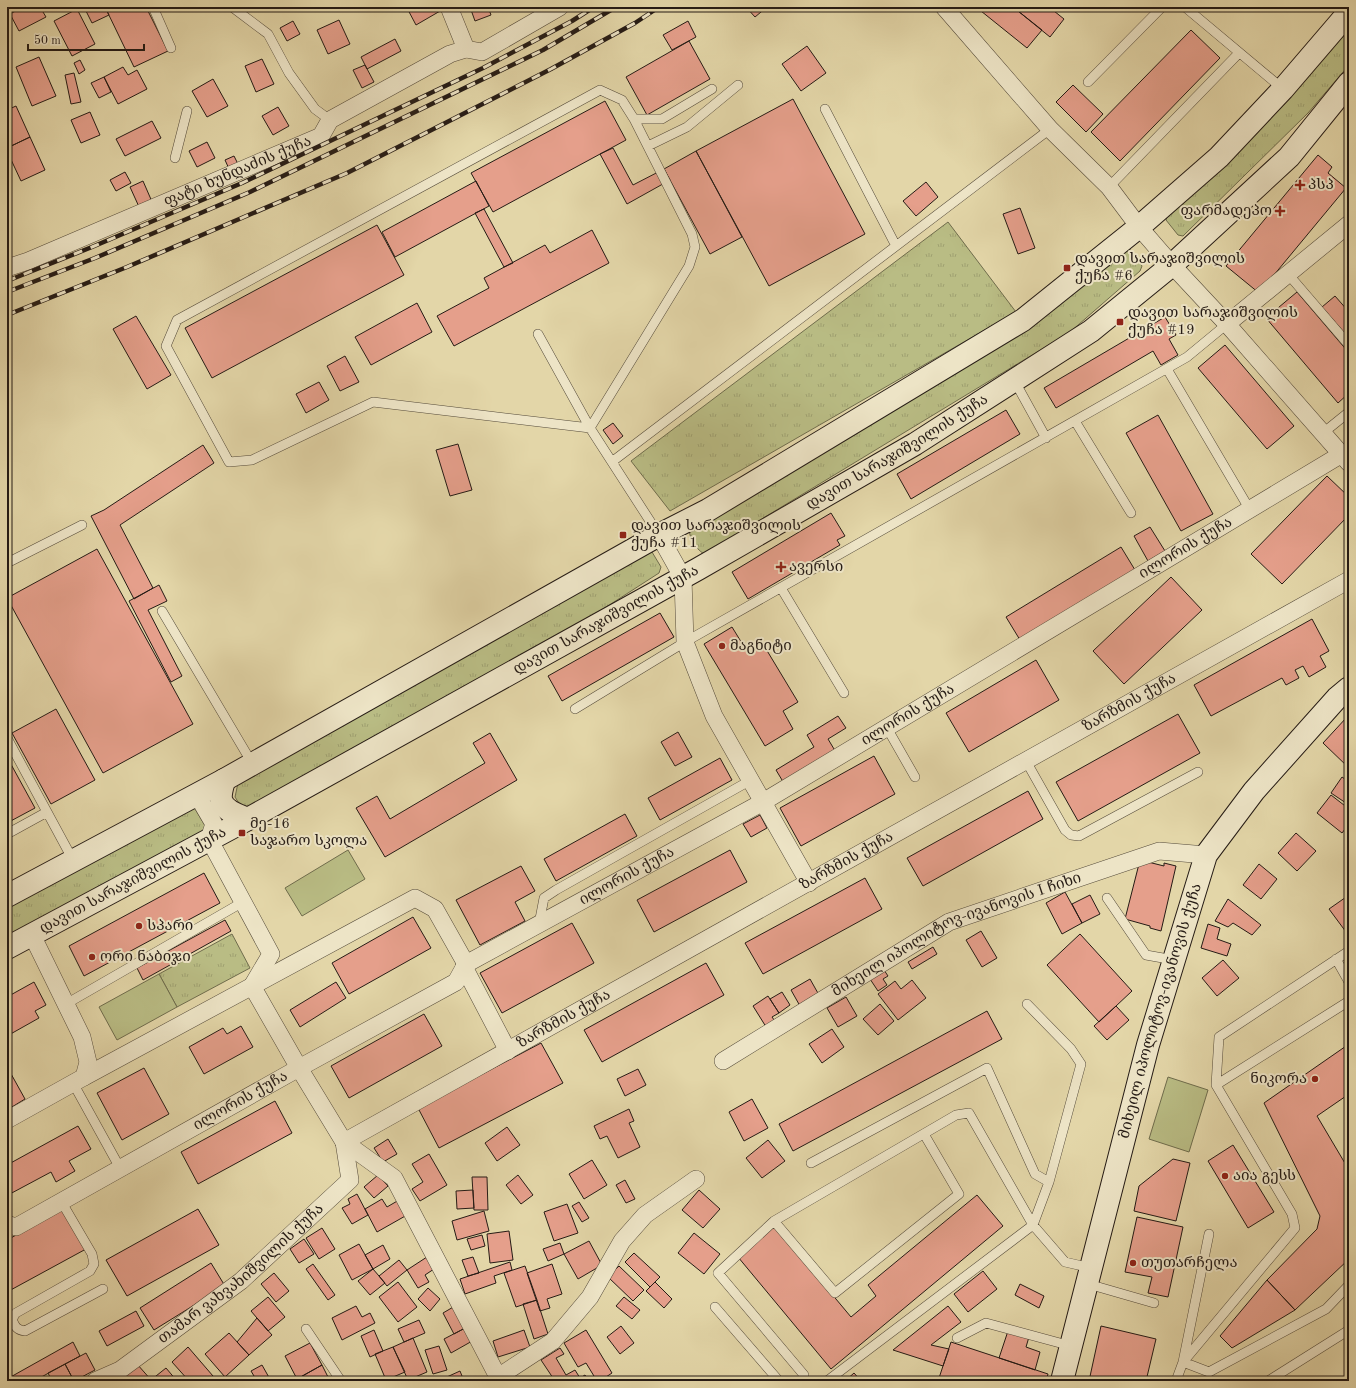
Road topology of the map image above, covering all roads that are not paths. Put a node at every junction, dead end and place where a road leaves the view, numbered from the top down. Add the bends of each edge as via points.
1 (153, 7) edge
2 (232, 7) edge
3 (449, 7) edge
4 (560, 7) edge
5 (944, 7) edge
6 (1162, 7) edge
7 (1185, 7) edge
8 (1349, 12) edge
9 (172, 48) dead end
10 (466, 49) junction
11 (1239, 53) junction
12 (1088, 82) dead end
13 (1349, 83) edge
14 (738, 85) dead end
15 (712, 89) dead end
16 (1283, 89) junction
17 (825, 109) dead end
18 (187, 111) dead end
19 (634, 119) junction
20 (330, 120) junction
21 (1050, 129) junction
22 (648, 146) junction
23 (175, 158) dead end
24 (1109, 187) junction
25 (1349, 224) edge
26 (1139, 227) junction
27 (896, 246) junction
28 (1172, 265) junction
29 (7, 268) edge
30 (1288, 274) junction
31 (1226, 324) junction
32 (538, 334) dead end
33 (1349, 345) edge
34 (1167, 369) junction
35 (1014, 380) junction
36 (1349, 412) edge
37 (1075, 421) junction
38 (590, 428) junction
39 (1322, 433) junction
40 (1046, 438) junction
41 (1345, 458) edge
42 (613, 461) junction
43 (1250, 510) junction
44 (1131, 513) dead end
45 (82, 525) dead end
46 (660, 535) junction
47 (7, 563) edge
48 (683, 578) junction
49 (1349, 580) edge
50 (781, 588) junction
51 (162, 612) dead end
52 (686, 642) junction
53 (1349, 688) edge
54 (844, 693) dead end
55 (575, 709) dead end
56 (886, 728) junction
57 (7, 738) edge
58 (1026, 761) junction
59 (252, 763) junction
60 (1198, 772) dead end
61 (915, 777) dead end
62 (224, 780) junction
63 (750, 780) junction
64 (187, 800) junction
65 (763, 802) junction
66 (47, 812) junction
67 (248, 818) junction
68 (7, 834) edge
69 (209, 839) junction
70 (1206, 855) junction
71 (72, 860) junction
72 (809, 883) junction
73 (7, 896) edge
74 (1107, 898) dead end
75 (243, 902) junction
76 (539, 924) junction
77 (32, 935) junction
78 (7, 948) edge
79 (1349, 951) edge
80 (1336, 959) junction
81 (1174, 960) junction
82 (465, 966) junction
83 (1349, 982) edge
84 (252, 986) junction
85 (1349, 1001) edge
86 (66, 1004) junction
87 (1027, 1004) dead end
88 (508, 1051) junction
89 (723, 1061) dead end
90 (300, 1068) junction
91 (78, 1080) junction
92 (1216, 1086) junction
93 (7, 1120) edge
94 (924, 1134) junction
95 (344, 1142) junction
96 (811, 1163) dead end
97 (120, 1168) junction
98 (696, 1179) dead end
99 (1049, 1182) junction
100 (61, 1201) junction
101 (774, 1221) junction
102 (1033, 1225) junction
103 (10, 1227) edge
104 (1209, 1234) dead end
105 (1090, 1276) junction
106 (1349, 1285) edge
107 (103, 1289) dead end
108 (1154, 1303) dead end
109 (715, 1307) dead end
110 (306, 1329) dead end
111 (1349, 1330) edge
112 (957, 1338) dead end
113 (1071, 1346) junction
114 (1183, 1362) junction
115 (1209, 1372) junction
116 (804, 1375) dead end
117 (95, 1381) edge
118 (341, 1381) edge
119 (779, 1381) edge
120 (826, 1381) edge
121 (1062, 1381) edge
122 (1176, 1381) edge
123 (1205, 1381) edge
124 (1268, 1381) edge

1 - 9 lane
2 - 20 lane via 268,34 290,73 315,109
3 - 10 street
4 - 10 street, ფატი ხუნდაძის ქუჩა via 482,52
5 - 21 street
6 - 12 lane
7 - 11 lane
8 - 16 main road
10 - 20 street, ფატი ხუნდაძის ქუჩა via 450,54
11 - 16 lane
11 - 24 lane
13 - 28 main road, დავით სარაჯიშვილის ქუჩა via 1289,157
14 - 22 lane via 687,127
15 - 19 lane via 662,119
16 - 26 main road via 1219,158
17 - 27 lane
18 - 23 lane
19 - 22 lane
19 - 38 lane via 622,100 600,90 178,320 166,346 230,462 252,460 373,402
20 - 29 street, ფატი ხუნდაძის ქუჩა via 321,136
21 - 24 street
21 - 27 lane
22 - 38 lane via 692,234 695,247 689,266
24 - 26 street
25 - 30 street
26 - 28 street
26 - 46 main road via 1023,320 708,510
27 - 42 lane
28 - 31 street
28 - 35 main road, დავით სარაჯიშვილის ქუჩა via 1091,331
30 - 31 street
30 - 33 lane
31 - 34 lane via 1187,357
31 - 39 street
32 - 38 lane
34 - 37 lane
34 - 43 lane
35 - 40 lane
35 - 48 main road, დავით სარაჯიშვილის ქუჩა via 915,444
36 - 39 lane
37 - 40 lane
37 - 44 lane
38 - 42 lane
39 - 41 street
40 - 50 lane
41 - 43 street, ილორის ქუჩა
42 - 46 lane
43 - 56 street, ილორის ქუჩა
45 - 47 lane
46 - 48 street
46 - 59 main road
48 - 52 street
48 - 67 main road, დავით სარაჯიშვილის ქუჩა
49 - 58 street, ზარზმის ქუჩა
50 - 52 lane
50 - 54 lane
51 - 59 lane
52 - 55 lane
52 - 63 street via 714,716
53 - 70 main road, მიხეილ იპოლიტოვ-ივანოვის ქუჩა via 1254,791
56 - 61 lane
56 - 65 street, ილორის ქუჩა
57 - 66 lane
58 - 60 lane via 1065,830 1071,835 1079,836
58 - 72 street, ზარზმის ქუჩა
59 - 62 main road
62 - 64 main road
62 - 67 main road via 221,799 223,803 229,811
63 - 65 street
63 - 76 lane via 544,898
64 - 69 street via 200,800 214,824
64 - 71 main road
65 - 72 street
65 - 76 street, ილორის ქუჩა
66 - 68 lane
66 - 71 lane
67 - 69 main road, დავით სარაჯიშვილის ქუჩა
69 - 75 street
69 - 77 main road, დავით სარაჯიშვილის ქუჩა
70 - 81 main road, მიხეილ იპოლიტოვ-ივანოვის ქუჩა
70 - 89 street, მიხეილ იპოლიტოვ-ივანოვის I ჩიხი via 1159,851 949,922
71 - 73 main road
72 - 88 street, ზარზმის ქუჩა
74 - 81 lane via 1146,955
75 - 84 street via 271,954
75 - 86 lane
76 - 82 street, ილორის ქუჩა
77 - 78 main road, დავით სარაჯიშვილის ქუჩა
77 - 86 street
79 - 80 lane
80 - 83 lane
80 - 92 lane via 1219,1037
81 - 105 main road, მიხეილ იპოლიტოვ-ივანოვის ქუჩა via 1148,1045
82 - 84 street via 435,909 415,898
82 - 88 street
82 - 90 street, ილორის ქუჩა via 456,982
84 - 90 street
84 - 91 street
85 - 92 lane
86 - 91 street via 82,1037 88,1062
87 - 99 lane via 1081,1064
88 - 95 street, ზარზმის ქუჩა
90 - 95 street
90 - 97 street, ილორის ქუჩა
91 - 93 street
91 - 97 lane
92 - 114 lane via 1292,1214 1295,1228
94 - 101 lane
94 - 101 lane via 959,1194 835,1293
94 - 102 lane via 956,1115 969,1113
95 - 98 street via 394,1178 498,1377 553,1341 590,1297 622,1241 645,1215
95 - 117 street, თამარ ვახვახიშვილის ქუჩა via 350,1180 241,1281 120,1370
96 - 99 lane via 987,1068 1035,1174
97 - 100 street, ილორის ქუჩა
99 - 102 lane
100 - 103 street, ილორის ქუჩა
100 - 107 lane via 92,1254 94,1264 90,1271 16,1313 12,1320 19,1330 25,1331
101 - 116 lane via 718,1273
102 - 105 lane via 1065,1262
102 - 120 lane
104 - 114 lane
105 - 108 lane
105 - 113 main road, მიხეილ იპოლიტოვ-ივანოვის ქუჩა
106 - 115 lane via 1326,1309
109 - 119 lane
110 - 118 lane
111 - 124 lane
112 - 113 lane via 986,1323
113 - 121 main road, მიხეილ იპოლიტოვ-ივანოვის ქუჩა
114 - 115 lane
114 - 122 lane
115 - 123 lane

